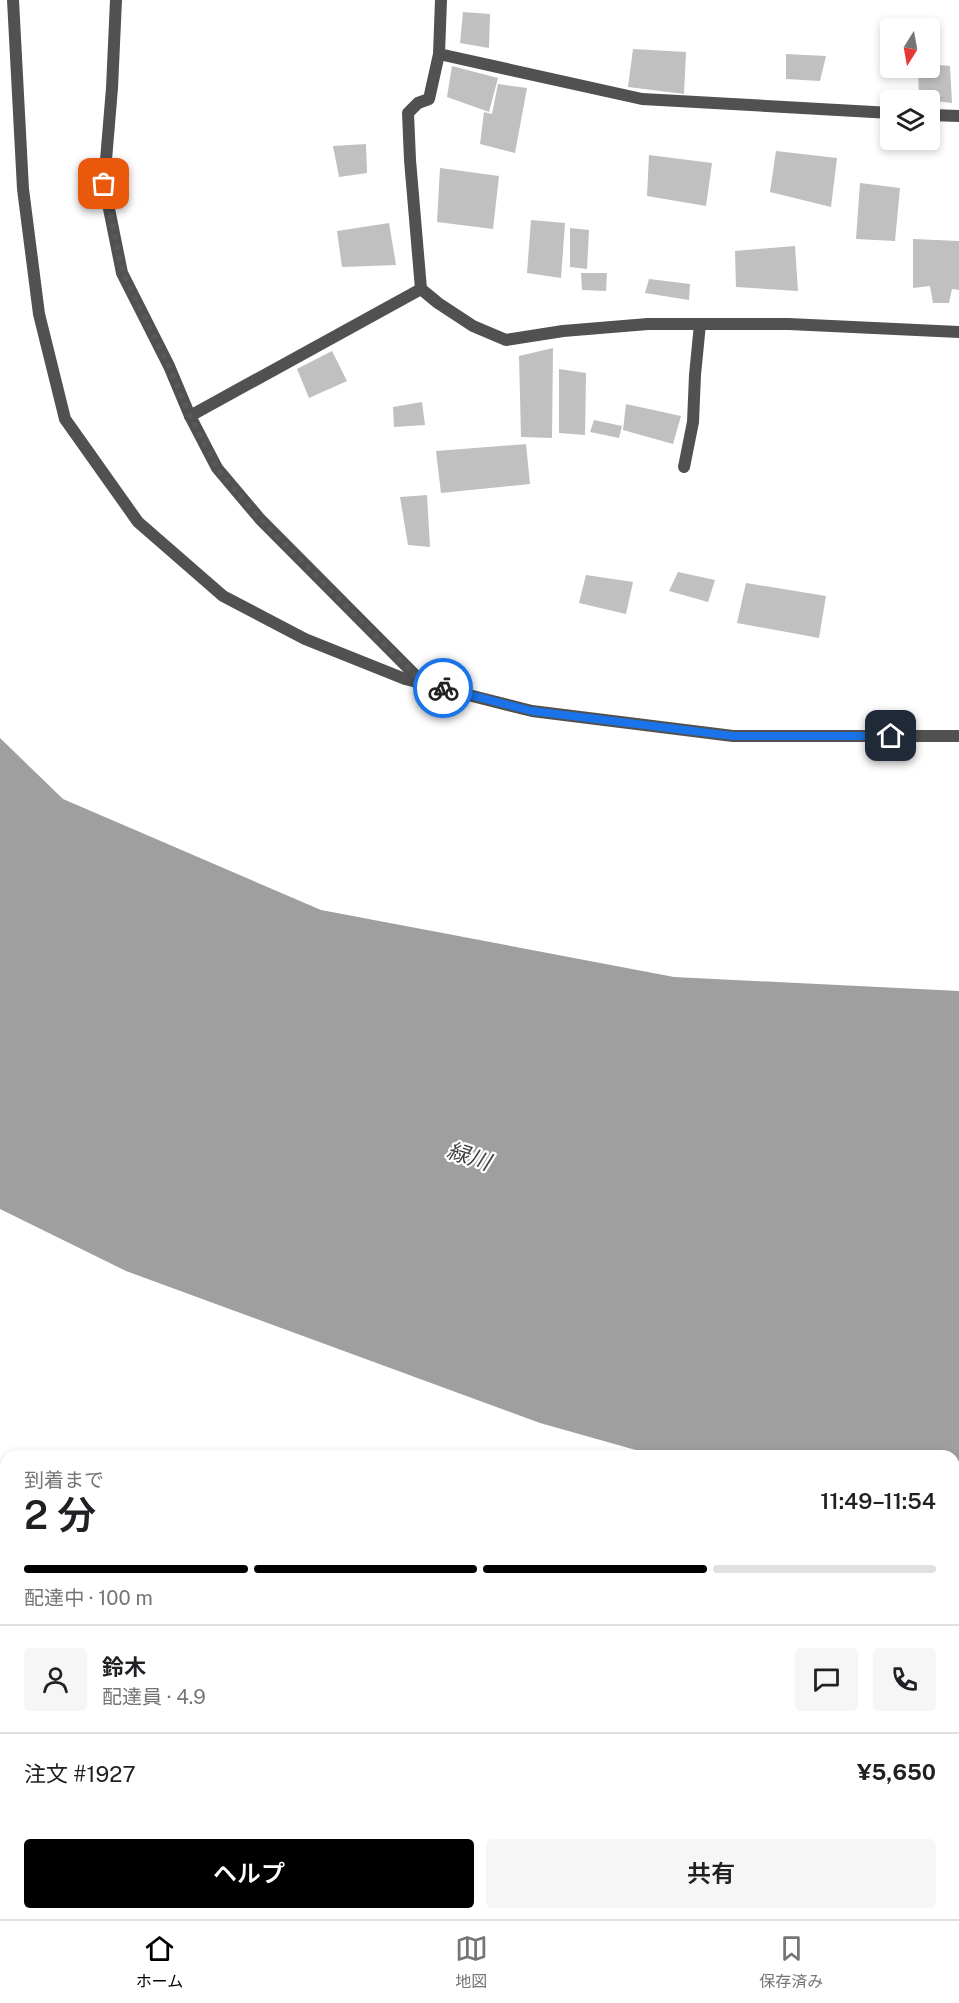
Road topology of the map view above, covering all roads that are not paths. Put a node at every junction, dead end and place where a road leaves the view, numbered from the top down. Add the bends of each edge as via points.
1 (13, 0) edge
2 (116, 0) edge
3 (441, 0) edge
4 (439, 54) junction
5 (880, 112) edge
6 (940, 116) edge
7 (959, 116) edge
8 (421, 289) junction
9 (700, 324) junction
10 (959, 332) edge
11 (190, 416) junction
12 (684, 467) dead end
13 (423, 683) junction
14 (959, 736) edge

1 - 13 street via 23,189 39,314 65,419 138,522 223,596 305,639
2 - 11 street via 104,184 123,273
3 - 4 street
4 - 5 street via 642,99
4 - 8 street via 429,99 408,113
6 - 7 street
8 - 9 street via 473,326 506,340 595,328
8 - 11 street
9 - 10 street
9 - 12 street via 693,422
11 - 13 street via 217,468 260,519
13 - 14 street via 532,711 733,736

